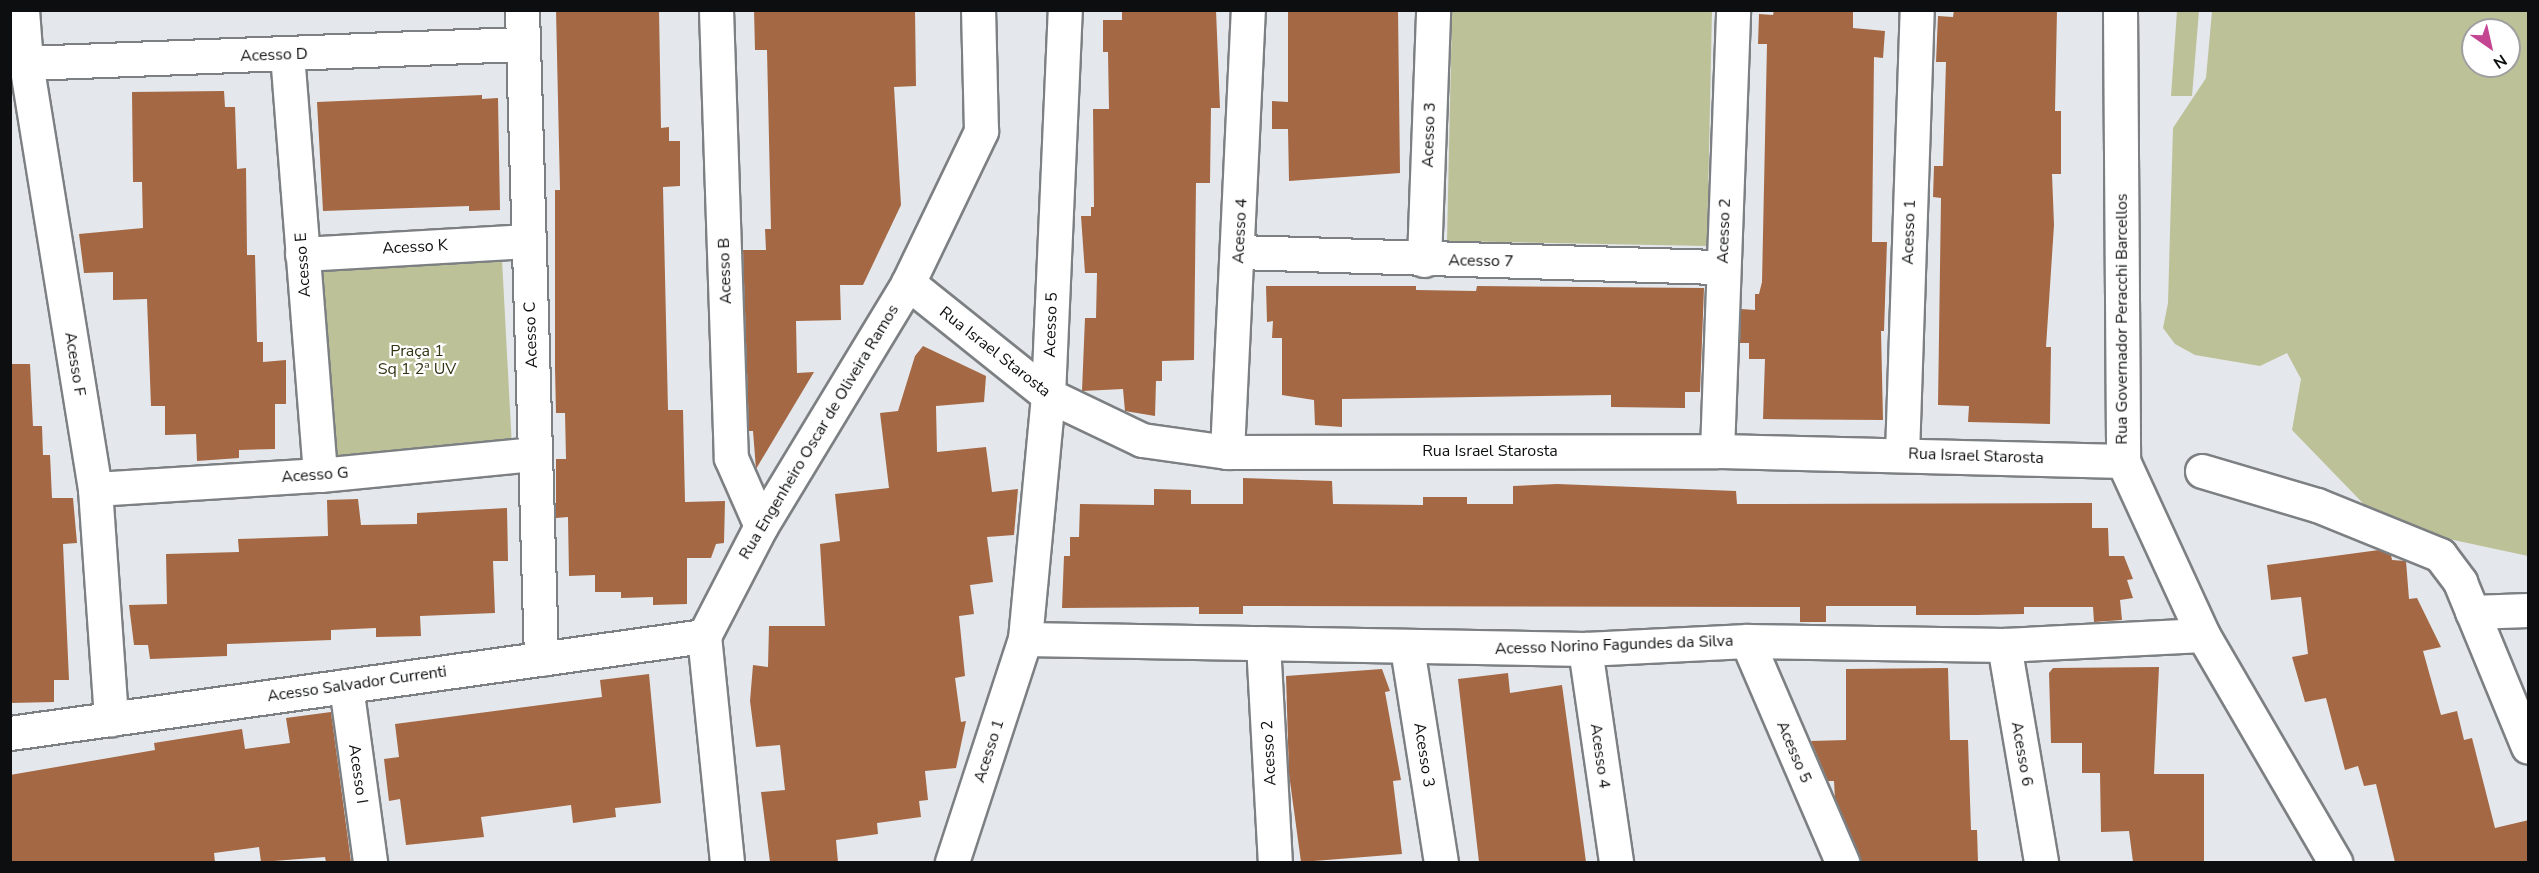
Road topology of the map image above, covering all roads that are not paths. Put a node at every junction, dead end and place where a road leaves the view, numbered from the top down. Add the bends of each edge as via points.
1 (522, 10) edge
2 (716, 10) edge
3 (978, 10) edge
4 (1065, 10) edge
5 (1248, 10) edge
6 (1433, 10) edge
7 (1733, 10) edge
8 (1917, 10) edge
9 (2120, 10) edge
10 (18, 20) edge
11 (523, 44) junction
12 (287, 54) junction
13 (26, 63) junction
14 (529, 241) junction
15 (1239, 252) junction
16 (302, 254) junction
17 (1424, 260) junction
18 (1722, 267) junction
19 (908, 283) junction
20 (1048, 396) junction
21 (1717, 451) junction
22 (1227, 452) junction
23 (1902, 453) junction
24 (535, 454) junction
25 (2123, 462) junction
26 (2202, 471) dead end
27 (320, 475) junction
28 (95, 489) junction
29 (760, 526) junction
30 (2529, 610) edge
31 (2472, 612) junction
32 (2203, 635) junction
33 (704, 636) junction
34 (1025, 639) junction
35 (1747, 641) junction
36 (1263, 643) junction
37 (2004, 645) junction
38 (1407, 648) junction
39 (1585, 649) junction
40 (542, 658) junction
41 (346, 686) junction
42 (111, 719) junction
43 (10, 733) edge
44 (2529, 747) edge
45 (370, 862) edge
46 (727, 862) edge
47 (952, 862) edge
48 (1275, 862) edge
49 (1441, 862) edge
50 (1616, 862) edge
51 (1842, 862) edge
52 (2041, 862) edge
53 (2335, 862) edge

1 - 11 street, Acesso C
2 - 29 street, Acesso B via 731,458
3 - 19 street, Rua Engenheiro Oscar de Oliveira Ramos via 981,131
4 - 20 street, Acesso 5
5 - 15 street, Acesso 4
6 - 17 street, Acesso 3
7 - 18 street, Acesso 2
8 - 23 street, Acesso 1
9 - 25 street, Rua Governador Peracchi Barcellos
10 - 13 street, Acesso F
11 - 12 street, Acesso D
11 - 14 street, Acesso C
12 - 13 street, Acesso D
12 - 16 street, Acesso E
13 - 28 street, Acesso F
14 - 16 street, Acesso K
14 - 24 street, Acesso C
15 - 17 street, Acesso 7
15 - 22 street, Acesso 4
16 - 27 street, Acesso E
17 - 18 street, Acesso 7
18 - 21 street, Acesso 2
19 - 20 street, Rua Israel Starosta
19 - 29 street, Rua Engenheiro Oscar de Oliveira Ramos
20 - 22 street, Rua Israel Starosta via 1142,440
20 - 34 street, Acesso 5
21 - 22 street, Rua Israel Starosta
21 - 23 street, Rua Israel Starosta
23 - 25 street, Rua Israel Starosta
24 - 27 street, Acesso G
24 - 40 street, Acesso C
25 - 32 street, Rua Governador Peracchi Barcellos
26 - 31 street via 2317,506 2440,555 2460,582
27 - 28 street, Acesso G
28 - 42 street, Acesso F
29 - 33 street, Rua Engenheiro Oscar de Oliveira Ramos
30 - 31 street
31 - 44 street
32 - 37 street, Acesso Norino Fagundes da Silva
32 - 53 street, Rua Governador Peracchi Barcellos
33 - 40 street, Acesso Salvador Currenti
33 - 46 street
34 - 36 street, Acesso Norino Fagundes da Silva
34 - 47 street, Acesso 1
35 - 37 street, Acesso Norino Fagundes da Silva
35 - 39 street, Acesso Norino Fagundes da Silva
35 - 51 street, Acesso 5
36 - 38 street, Acesso Norino Fagundes da Silva
36 - 48 street, Acesso 2
37 - 52 street, Acesso 6
38 - 39 street, Acesso Norino Fagundes da Silva
38 - 49 street, Acesso 3
39 - 50 street, Acesso 4
40 - 41 street, Acesso Salvador Currenti
41 - 42 street, Acesso Salvador Currenti
41 - 45 street, Acesso I
42 - 43 street, Acesso Salvador Currenti

